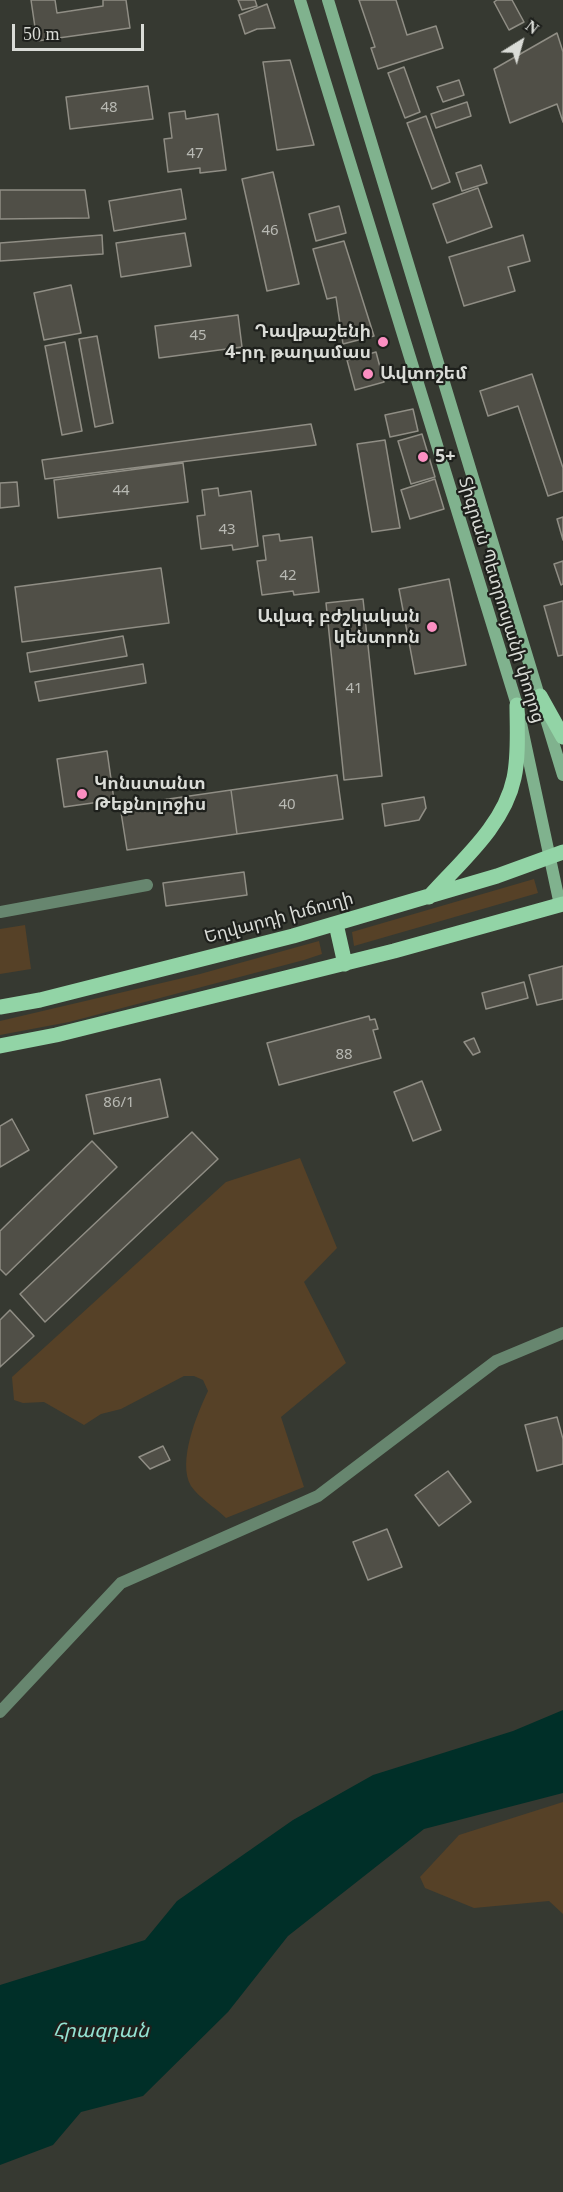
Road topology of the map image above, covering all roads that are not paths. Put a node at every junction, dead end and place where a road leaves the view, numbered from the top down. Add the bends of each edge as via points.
1 (300, 0) edge
2 (328, 0) edge
3 (540, 696) junction
4 (517, 705) junction
5 (563, 737) edge
6 (563, 775) edge
7 (556, 854) edge
8 (147, 885) dead end
9 (429, 897) junction
10 (562, 904) edge
11 (0, 912) edge
12 (336, 924) junction
13 (345, 964) junction
14 (0, 1007) edge
15 (0, 1046) edge
16 (563, 1333) edge
17 (0, 1712) edge

1 - 4 main road, Տիգրան Պետրոսյանի փողոց
2 - 3 main road, Տիգրան Պետրոսյանի փողոց
3 - 5 main road
3 - 6 main road, Տիգրան Պետրոսյանի փողոց
4 - 7 main road, Տիգրան Պետրոսյանի փողոց
4 - 9 main road via 514,779 503,808 489,831
7 - 9 main road, Եղվարդի խճուղի
7 - 10 main road, Տիգրան Պետրոսյանի փողոց
8 - 11 street
9 - 12 main road, Եղվարդի խճուղի
10 - 13 main road
12 - 13 main road
12 - 14 main road, Եղվարդի խճուղի
13 - 15 main road
16 - 17 street via 496,1361 318,1496 121,1583

